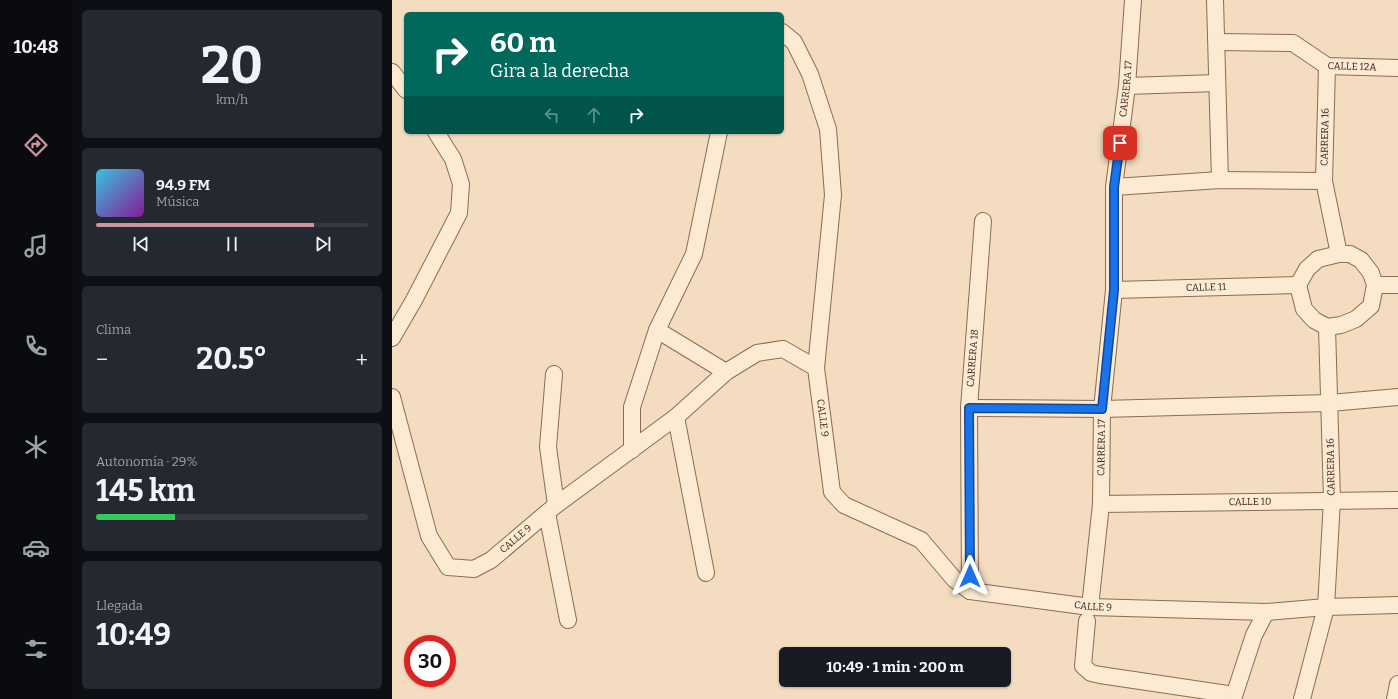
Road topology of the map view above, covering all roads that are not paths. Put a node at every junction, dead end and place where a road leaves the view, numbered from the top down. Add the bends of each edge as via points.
1 (1133, 0) edge
2 (1215, 0) edge
3 (784, 34) edge
4 (1217, 42) junction
5 (1327, 66) junction
6 (1398, 68) edge
7 (392, 72) edge
8 (1217, 83) junction
9 (1127, 86) junction
10 (404, 87) edge
11 (437, 134) edge
12 (719, 134) edge
13 (1220, 180) junction
14 (1324, 182) junction
15 (1114, 187) junction
16 (983, 221) dead end
17 (1339, 254) junction
18 (1298, 285) junction
19 (1375, 285) junction
20 (1398, 285) edge
21 (1114, 290) junction
22 (1327, 327) junction
23 (656, 330) junction
24 (392, 338) edge
25 (816, 368) junction
26 (726, 372) junction
27 (554, 374) dead end
28 (392, 397) edge
29 (1398, 397) edge
30 (1330, 404) junction
31 (969, 408) junction
32 (1102, 409) junction
33 (676, 416) junction
34 (632, 450) junction
35 (1332, 500) junction
36 (1398, 500) edge
37 (1101, 504) junction
38 (552, 509) junction
39 (706, 573) dead end
40 (970, 592) junction
41 (1398, 605) edge
42 (1326, 607) junction
43 (1266, 612) junction
44 (1088, 614) junction
45 (568, 620) dead end
46 (1398, 684) edge
47 (1233, 697) edge
48 (1302, 699) edge
49 (1394, 699) edge

1 - 9 street, CARRERA 17
2 - 4 street
3 - 25 street via 794,42 810,74 828,129 833,195
4 - 5 street, CALLE 12A via 1293,43
4 - 8 street
5 - 6 street, CALLE 12A
5 - 14 street, CARRERA 16
7 - 10 street
8 - 9 street
8 - 13 street
9 - 15 street, CARRERA 17
11 - 24 street via 453,159 461,184 460,213
12 - 23 street via 694,254
13 - 14 street
13 - 15 street
14 - 17 street, CARRERA 16
15 - 21 street, CARRERA 17
16 - 31 street, CARRERA 18
17 - 18 street via 1318,259 1307,268
17 - 19 street via 1350,254 1361,260 1371,273
18 - 21 street, CALLE 11
18 - 22 street via 1304,309 1314,320
19 - 20 street
19 - 22 street via 1371,306 1356,320
21 - 32 street, CARRERA 17
22 - 30 street, CARRERA 16
23 - 26 street
23 - 34 street via 632,407
25 - 26 street, CALLE 9 via 784,349 757,354
25 - 40 street, CALLE 9 via 832,492 844,505 921,540 954,579
26 - 33 street, CALLE 9
27 - 38 street via 548,447
28 - 38 street, CALLE 9 via 429,536 448,567 474,569 491,560
29 - 30 street
30 - 32 street
30 - 35 street, CARRERA 16
31 - 32 street
31 - 40 street, CARRERA 18
32 - 37 street, CARRERA 17
33 - 34 street, CALLE 9
33 - 39 street
34 - 38 street, CALLE 9
35 - 36 street, CALLE 10
35 - 37 street, CALLE 10
35 - 42 street, CARRERA 16
37 - 44 street, CARRERA 17
38 - 45 street
40 - 44 street, CALLE 9
41 - 42 street, CALLE 9
42 - 43 street, CALLE 9
42 - 48 street, CARRERA 16
43 - 44 street, CALLE 9
43 - 47 street via 1254,635
44 - 47 street, CARRERA 17 via 1083,666 1091,673
46 - 49 street

